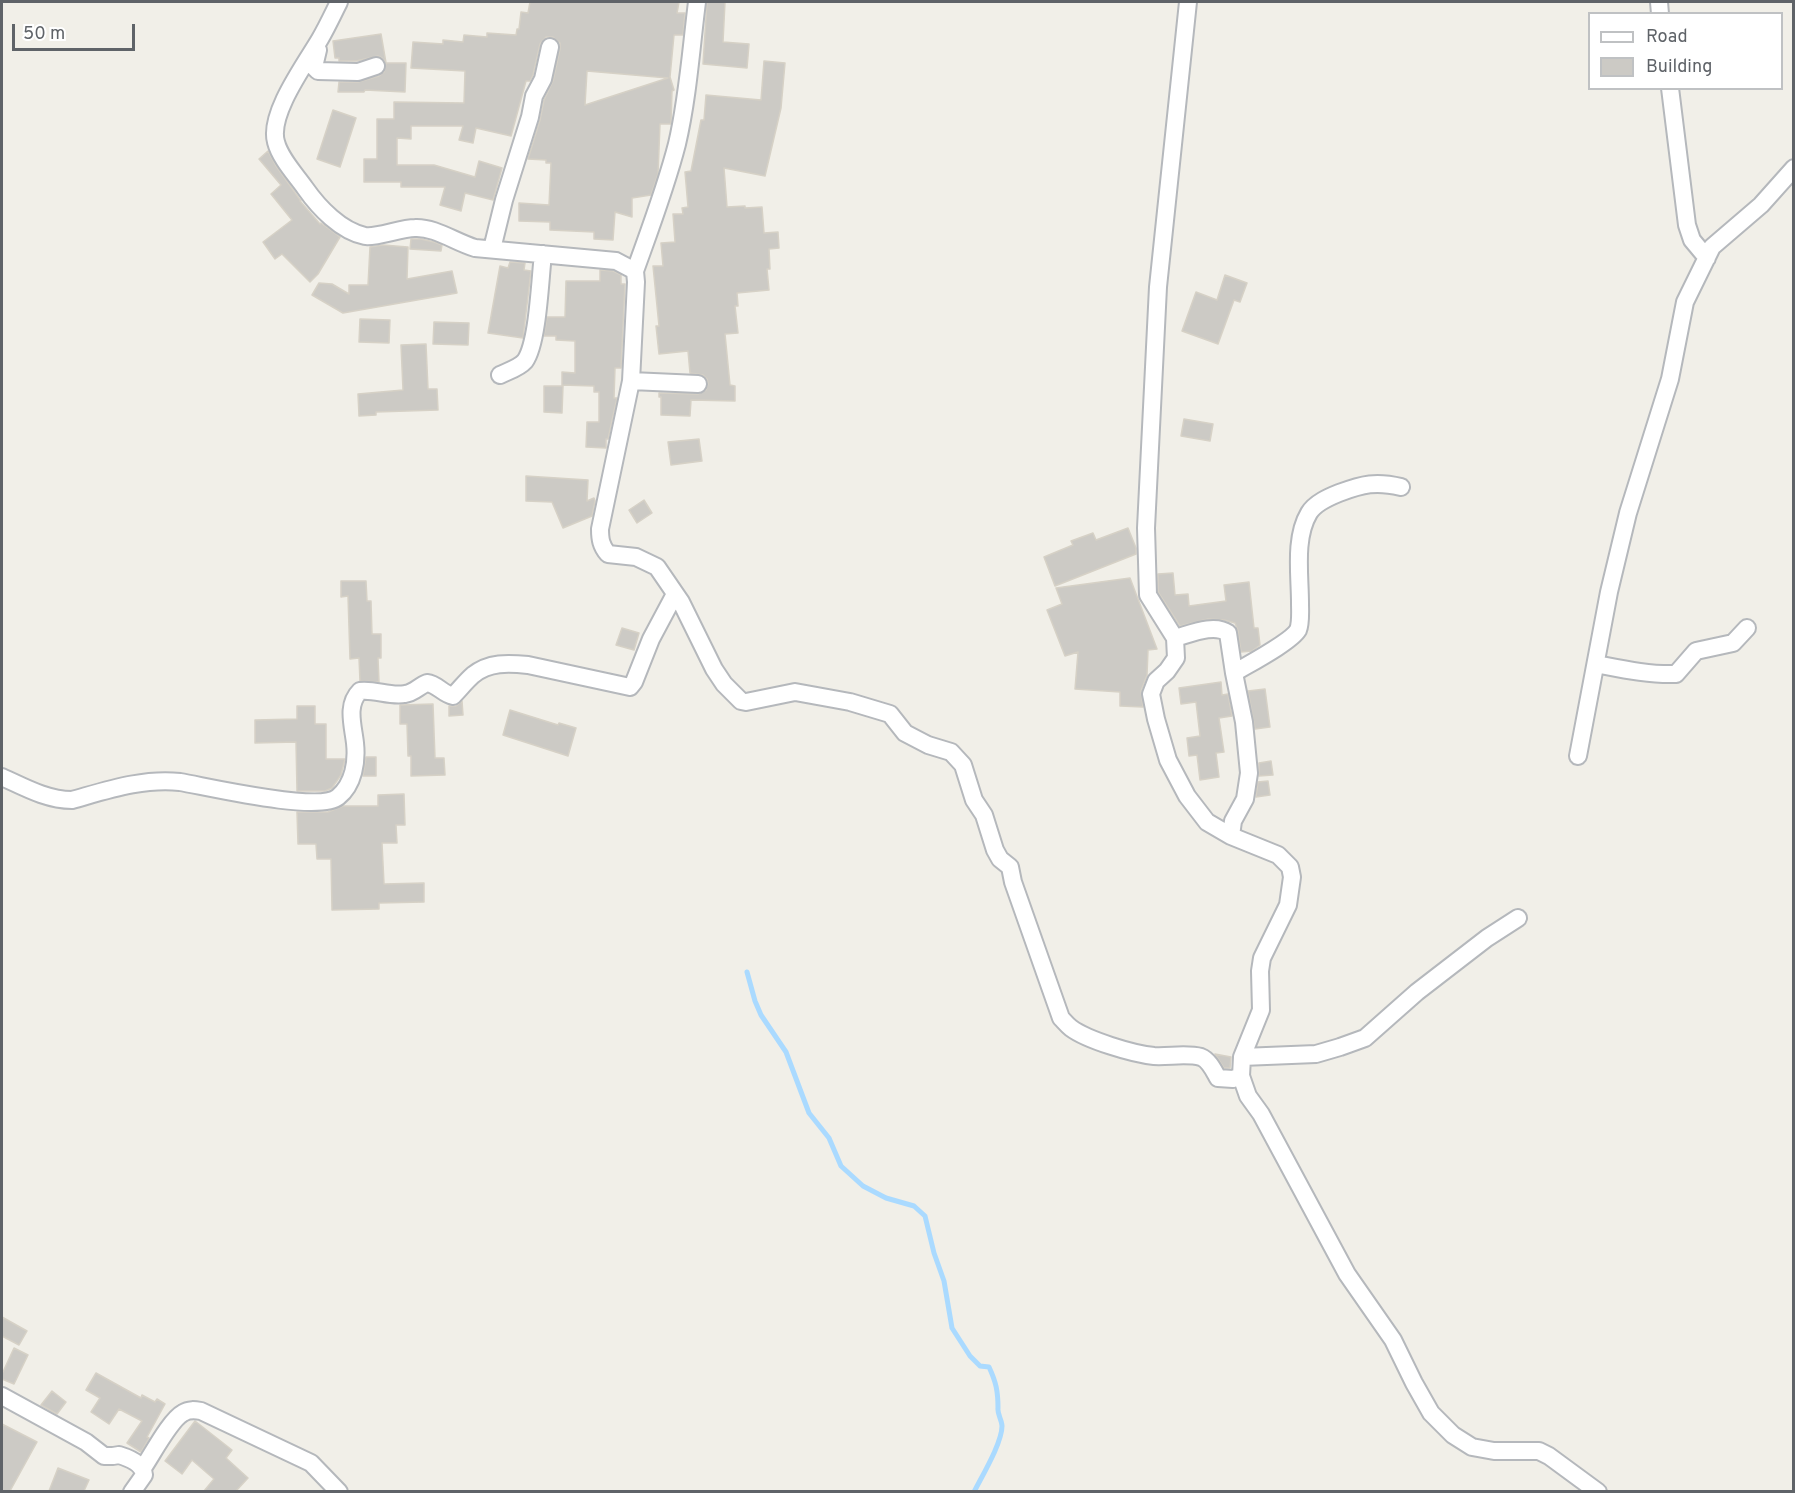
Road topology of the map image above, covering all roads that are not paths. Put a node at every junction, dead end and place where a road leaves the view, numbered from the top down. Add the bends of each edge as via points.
1 (339, 2) edge
2 (697, 2) edge
3 (1188, 2) edge
4 (321, 37) junction
5 (550, 47) dead end
6 (376, 66) dead end
7 (1670, 90) edge
8 (1794, 168) edge
9 (492, 249) junction
10 (543, 254) junction
11 (1707, 258) junction
12 (635, 271) junction
13 (500, 375) dead end
14 (631, 381) junction
15 (698, 384) dead end
16 (1401, 487) dead end
17 (678, 598) junction
18 (1747, 628) dead end
19 (1175, 638) junction
20 (1596, 664) junction
21 (1234, 673) junction
22 (1578, 756) dead end
23 (2, 777) edge
24 (1231, 836) junction
25 (1518, 918) dead end
26 (1242, 1057) junction
27 (1241, 1076) junction
28 (2, 1396) edge
29 (143, 1468) junction
30 (132, 1491) edge
31 (339, 1491) edge
32 (1598, 1491) edge

1 - 4 street
2 - 12 street via 677,142
3 - 19 street via 1158,287 1146,528 1148,595
4 - 6 street via 314,67 318,71 358,72
4 - 9 street via 280,107 275,124 275,141 281,154 310,196 347,230 367,237 416,228 435,231 475,248
5 - 9 street
7 - 11 street via 1687,225 1692,240
8 - 11 street via 1761,205 1712,247
9 - 10 street
10 - 12 street via 616,261
10 - 13 street via 531,350 524,363
11 - 20 street via 1685,302 1670,379 1628,513
12 - 14 street
14 - 15 street
14 - 17 street via 600,538 608,554 636,557 657,567
16 - 21 street via 1373,483 1327,497 1310,511 1300,548 1298,629
17 - 23 street via 657,625 630,687 512,663 482,669 453,696 431,683 407,694 360,691 351,707 356,764 348,785 333,800 296,802 163,780 61,800
17 - 27 street via 714,669 741,701 795,692 850,702 890,714 905,733 951,752 963,765 995,850 1010,867 1061,1018 1070,1027 1086,1036 1153,1056 1202,1058 1218,1078
18 - 20 street via 1733,643 1696,651 1676,674
19 - 21 street via 1226,630
19 - 24 street via 1176,658 1156,681 1151,694 1156,719 1168,760 1187,796 1207,822
20 - 22 street
21 - 24 street via 1249,773 1245,799 1233,821
24 - 26 street via 1278,855 1290,867 1292,878 1288,905 1262,958 1261,1010
25 - 26 street via 1417,992 1365,1038 1316,1054
26 - 27 street
27 - 32 street via 1248,1096 1347,1274 1393,1340 1431,1413 1472,1447 1539,1451
28 - 29 street via 105,1456 119,1455
29 - 30 street via 144,1475
29 - 31 street via 174,1420 192,1409 311,1463

